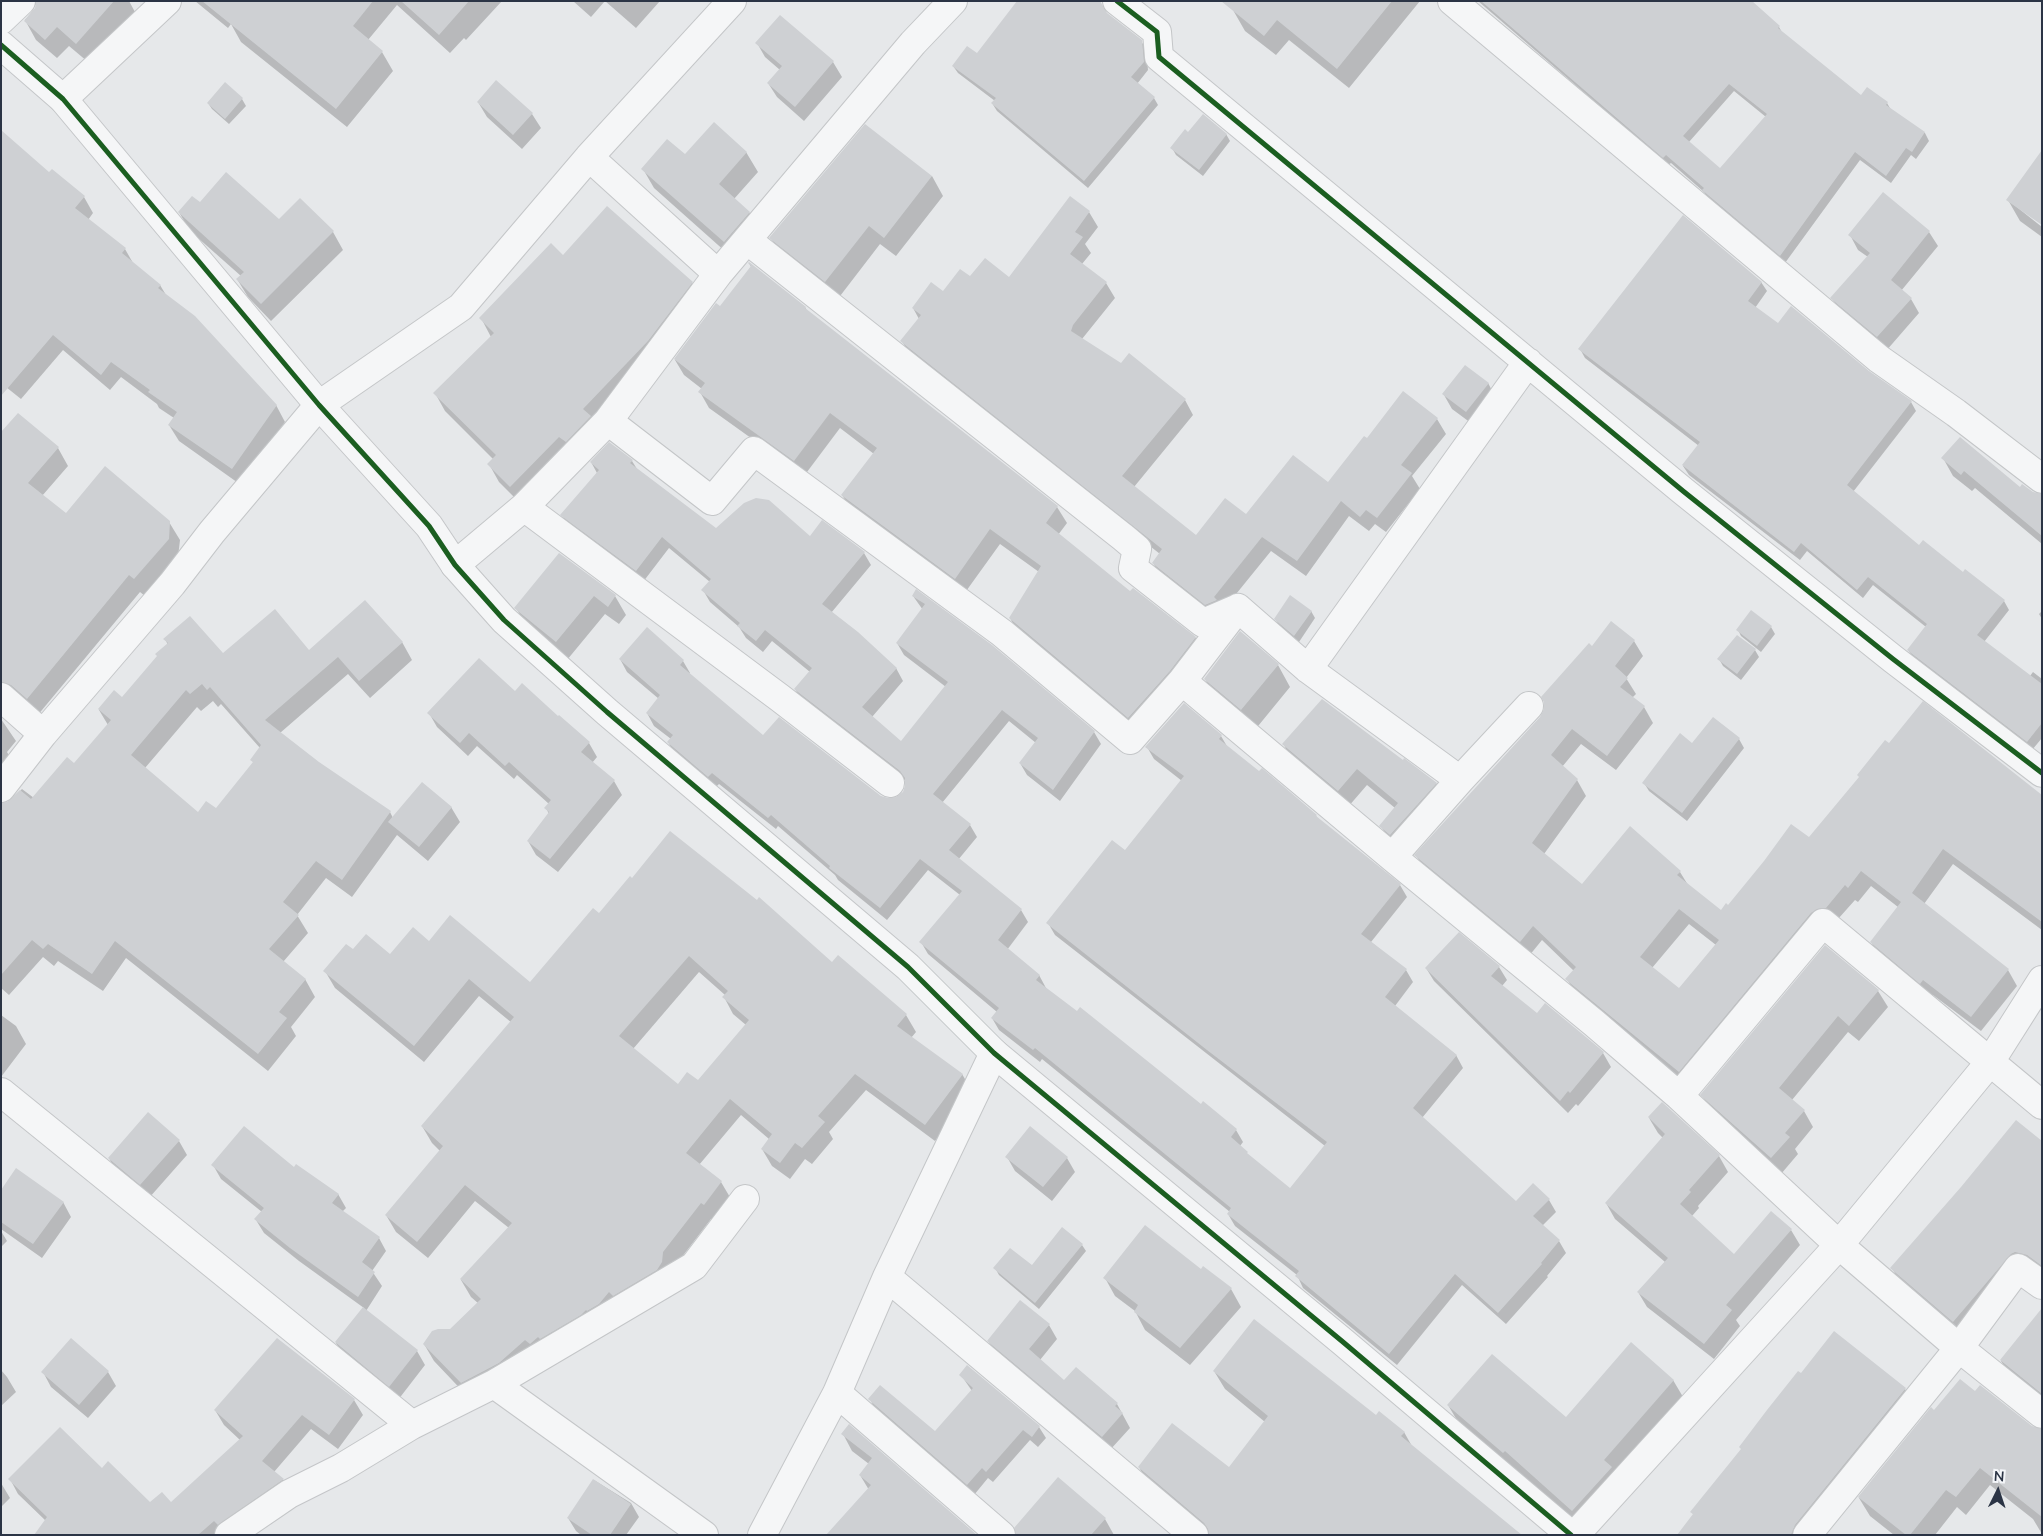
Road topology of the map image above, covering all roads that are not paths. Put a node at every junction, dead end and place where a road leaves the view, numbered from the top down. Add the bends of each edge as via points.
1 (21, 1) edge
2 (167, 1) edge
3 (732, 1) edge
4 (953, 1) edge
5 (1117, 1) edge
6 (1452, 1) edge
7 (1, 20) edge
8 (1, 45) edge
9 (63, 98) junction
10 (589, 157) junction
11 (747, 240) junction
12 (718, 274) junction
13 (1528, 362) junction
14 (319, 405) junction
15 (608, 421) junction
16 (2042, 479) edge
17 (524, 507) junction
18 (455, 565) junction
19 (1238, 608) junction
20 (1308, 669) junction
21 (1182, 681) junction
22 (1, 697) edge
23 (1529, 706) dead end
24 (43, 734) junction
25 (2042, 773) edge
26 (1460, 780) junction
27 (890, 783) dead end
28 (1, 788) edge
29 (1392, 857) junction
30 (2042, 980) edge
31 (994, 1052) junction
32 (1990, 1062) junction
33 (1, 1092) edge
34 (1679, 1096) junction
35 (2042, 1104) edge
36 (745, 1199) dead end
37 (1838, 1245) junction
38 (887, 1277) junction
39 (2042, 1285) edge
40 (1959, 1348) junction
41 (494, 1384) junction
42 (837, 1393) junction
43 (2042, 1414) edge
44 (412, 1425) junction
45 (228, 1535) edge
46 (704, 1535) edge
47 (762, 1535) edge
48 (1001, 1535) edge
49 (1194, 1535) edge
50 (1573, 1535) edge
51 (1807, 1535) edge

1 - 7 street
2 - 9 street
3 - 10 street
4 - 11 street via 907,50
5 - 13 street via 1157,32 1159,57
6 - 16 street via 1879,359
8 - 9 street
9 - 14 street
10 - 12 street
10 - 14 street via 461,307
11 - 12 street
11 - 19 street via 1124,538 1137,549 1133,568 1203,623
12 - 15 street
13 - 20 street
13 - 25 street via 1893,659
14 - 18 street via 429,526
14 - 24 street
15 - 17 street
15 - 21 street via 712,501 754,451 1002,633 1130,740
17 - 18 street
17 - 27 street
18 - 31 street via 504,620 606,712 908,967
19 - 20 street
19 - 21 street
20 - 26 street
21 - 29 street
22 - 24 street
23 - 26 street
24 - 28 street
26 - 29 street
29 - 34 street
30 - 32 street
31 - 38 street
31 - 50 street
32 - 34 street via 1823,923
32 - 35 street
32 - 37 street
33 - 44 street
34 - 37 street
36 - 41 street via 694,1266
37 - 40 street
37 - 50 street
38 - 42 street
38 - 49 street
39 - 40 street via 2018,1268
40 - 43 street
40 - 51 street
41 - 44 street
41 - 46 street
42 - 47 street
42 - 48 street
44 - 45 street via 341,1468 289,1494

